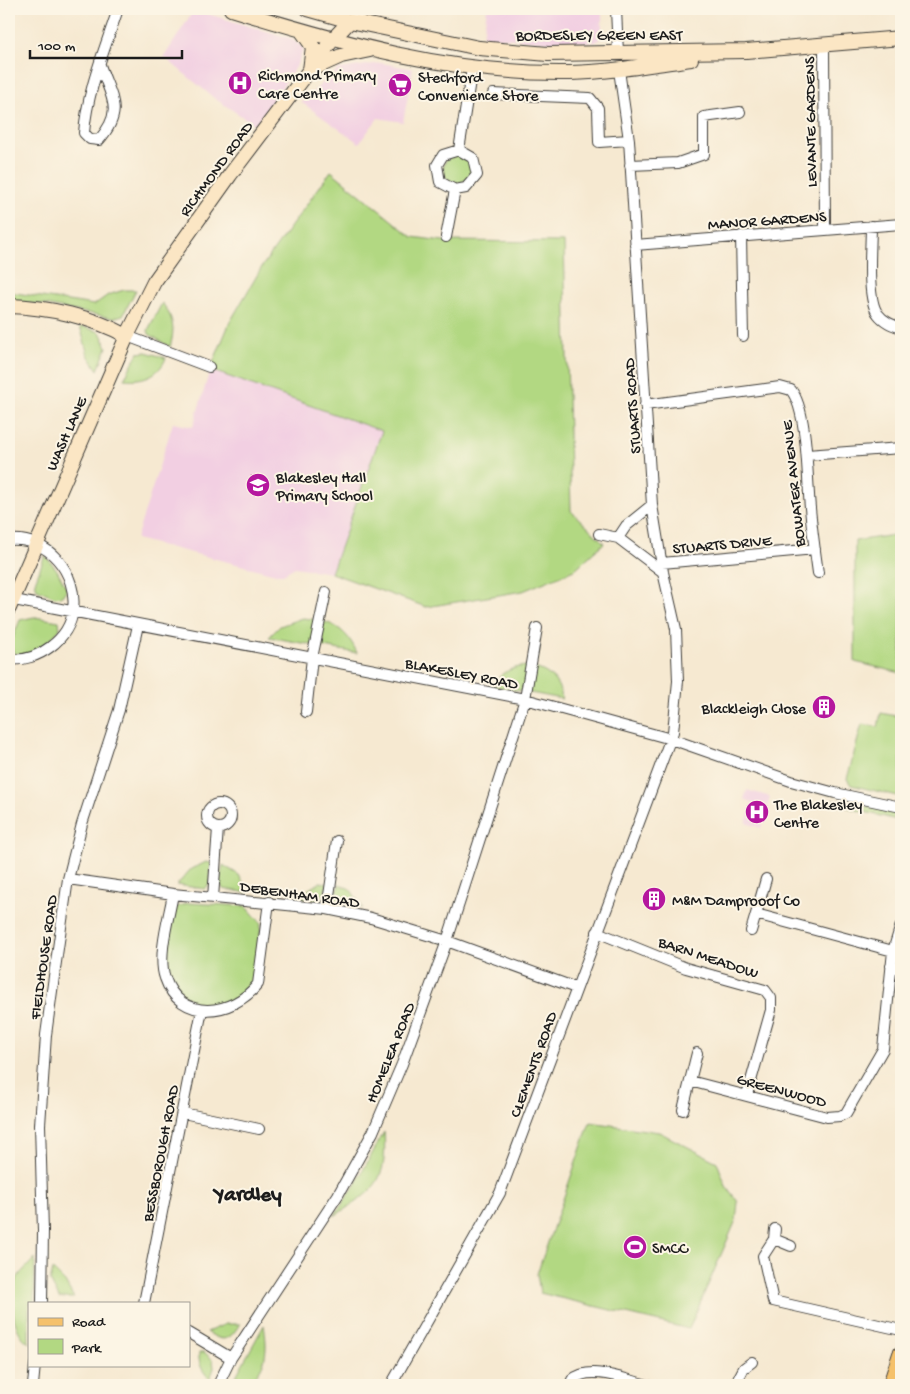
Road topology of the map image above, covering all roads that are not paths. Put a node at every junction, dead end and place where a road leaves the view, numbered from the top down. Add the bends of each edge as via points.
1 (118, 9) edge
2 (231, 9) edge
3 (308, 9) edge
4 (365, 9) edge
5 (616, 9) edge
6 (350, 21) junction
7 (301, 30) junction
8 (901, 38) edge
9 (333, 40) junction
10 (824, 45) junction
11 (373, 49) junction
12 (746, 51) junction
13 (618, 53) junction
14 (100, 65) junction
15 (472, 68) junction
16 (310, 70) junction
17 (619, 70) junction
18 (493, 94) dead end
19 (740, 112) dead end
20 (629, 140) junction
21 (459, 150) junction
22 (630, 165) junction
23 (455, 190) junction
24 (901, 224) edge
25 (871, 226) junction
26 (825, 230) junction
27 (741, 236) junction
28 (446, 237) dead end
29 (635, 245) junction
30 (9, 306) edge
31 (901, 328) edge
32 (127, 336) junction
33 (743, 336) dead end
34 (208, 367) dead end
35 (645, 405) junction
36 (901, 448) edge
37 (807, 455) junction
38 (652, 504) junction
39 (599, 534) dead end
40 (618, 538) junction
41 (9, 540) edge
42 (36, 544) junction
43 (815, 549) junction
44 (662, 568) junction
45 (818, 573) dead end
46 (326, 592) dead end
47 (10, 602) edge
48 (73, 612) junction
49 (138, 625) junction
50 (537, 628) dead end
51 (312, 658) junction
52 (9, 659) edge
53 (525, 699) junction
54 (306, 712) dead end
55 (671, 739) junction
56 (901, 807) edge
57 (218, 828) dead end
58 (337, 841) dead end
59 (68, 879) junction
60 (766, 879) dead end
61 (173, 894) junction
62 (213, 898) junction
63 (269, 902) junction
64 (327, 909) junction
65 (756, 914) junction
66 (901, 924) edge
67 (751, 931) dead end
68 (597, 932) junction
69 (447, 941) junction
70 (893, 951) junction
71 (896, 968) edge
72 (576, 988) junction
73 (202, 1010) junction
74 (697, 1054) dead end
75 (690, 1081) junction
76 (747, 1095) junction
77 (682, 1110) dead end
78 (183, 1113) junction
79 (259, 1129) dead end
80 (791, 1246) dead end
81 (42, 1302) edge
82 (144, 1302) edge
83 (901, 1330) edge
84 (190, 1334) edge
85 (901, 1354) edge
86 (231, 1358) junction
87 (752, 1362) dead end
88 (35, 1366) edge
89 (33, 1385) edge
90 (218, 1385) edge
91 (391, 1385) edge
92 (570, 1385) edge
93 (648, 1385) edge
94 (734, 1385) edge
95 (891, 1385) edge

1 - 14 street
2 - 7 main road, BORDESLEY GREEN EAST
3 - 6 main road, BORDESLEY GREEN EAST
4 - 6 street, RICHMOND ROAD
5 - 13 street
6 - 9 main road, RICHMOND ROAD
6 - 13 main road, BORDESLEY GREEN EAST via 479,48 548,54
7 - 9 main road, BORDESLEY GREEN EAST
7 - 16 main road via 313,47
8 - 10 main road, BORDESLEY GREEN EAST
9 - 11 main road, BORDESLEY GREEN EAST
9 - 16 main road, RICHMOND ROAD
10 - 12 main road, BORDESLEY GREEN EAST
10 - 26 street, LEVANTE GARDENS
11 - 15 main road, BORDESLEY GREEN EAST
11 - 16 main road via 341,56
12 - 13 main road, BORDESLEY GREEN EAST
12 - 17 main road, BORDESLEY GREEN EAST
14 - 14 street via 85,114 84,133 90,139 99,140 114,118 116,108
15 - 17 main road, BORDESLEY GREEN EAST via 569,73
15 - 21 street
16 - 32 main road, RICHMOND ROAD via 154,282
17 - 20 street, STUARTS ROAD
18 - 20 street via 590,98 598,108 599,142
19 - 22 street via 704,117 704,154 678,163
20 - 22 street, STUARTS ROAD
21 - 23 street via 473,158 477,169 471,185
21 - 23 street via 443,155 437,165 440,182
22 - 29 street, STUARTS ROAD
23 - 28 street
24 - 25 street, MANOR GARDENS
25 - 26 street, MANOR GARDENS
25 - 31 street via 873,300 877,314
26 - 27 street, MANOR GARDENS
27 - 29 street, MANOR GARDENS
27 - 33 street
29 - 35 street, STUARTS ROAD
30 - 32 main road via 66,314 110,326
32 - 34 street
32 - 42 main road, WASH LANE
35 - 37 street, BOWATER AVENUE via 787,388 796,395
35 - 38 street, STUARTS ROAD
36 - 37 street
37 - 43 street, BOWATER AVENUE
38 - 40 street via 626,526
38 - 44 street, STUARTS ROAD
39 - 40 street
40 - 44 street
41 - 42 street
42 - 47 main road, WASH LANE
42 - 48 street via 64,567 73,589
43 - 44 street, STUARTS DRIVE
43 - 45 street, BOWATER AVENUE
44 - 55 street, STUARTS ROAD via 676,630 678,681
46 - 51 street
47 - 48 street, BLAKESLEY ROAD
48 - 49 street, BLAKESLEY ROAD
48 - 52 street via 63,634 46,650 24,659
49 - 51 street, BLAKESLEY ROAD
49 - 59 street, FIELDHOUSE ROAD via 119,710
50 - 53 street, HOMELEA ROAD
51 - 53 street, BLAKESLEY ROAD
51 - 54 street
53 - 55 street, BLAKESLEY ROAD
53 - 69 street, HOMELEA ROAD
55 - 56 street, BLAKESLEY ROAD via 791,781
55 - 68 street, CLEMENTS ROAD
57 - 62 street
58 - 64 street
59 - 61 street, DEBENHAM ROAD
59 - 81 street, FIELDHOUSE ROAD via 46,1035 41,1116
60 - 65 street
61 - 62 street, DEBENHAM ROAD
61 - 73 street via 162,957 165,978 183,1003
62 - 63 street, DEBENHAM ROAD
63 - 64 street, DEBENHAM ROAD
63 - 73 street via 258,984 232,1006
64 - 69 street, DEBENHAM ROAD via 371,918
65 - 67 street
65 - 70 street
66 - 70 street, GREENWOOD
68 - 72 street, CLEMENTS ROAD
68 - 76 street, BARN MEADOW via 686,968 765,990 771,998 771,1010
69 - 72 street, DEBENHAM ROAD
69 - 86 street, HOMELEA ROAD via 373,1132 338,1195
70 - 71 street, GREENWOOD
71 - 76 street, GREENWOOD via 883,1049 846,1113 827,1117
72 - 91 street, CLEMENTS ROAD via 500,1193
73 - 78 street, BESSBOROUGH ROAD
74 - 75 street
75 - 76 street, GREENWOOD
75 - 77 street
78 - 79 street
78 - 82 street, BESSBOROUGH ROAD
80 - 83 street via 774,1234 763,1256 773,1301
84 - 86 street
85 - 95 main road
86 - 90 street, HOMELEA ROAD
87 - 94 street via 744,1368
88 - 89 street
92 - 93 street via 582,1373 594,1373

